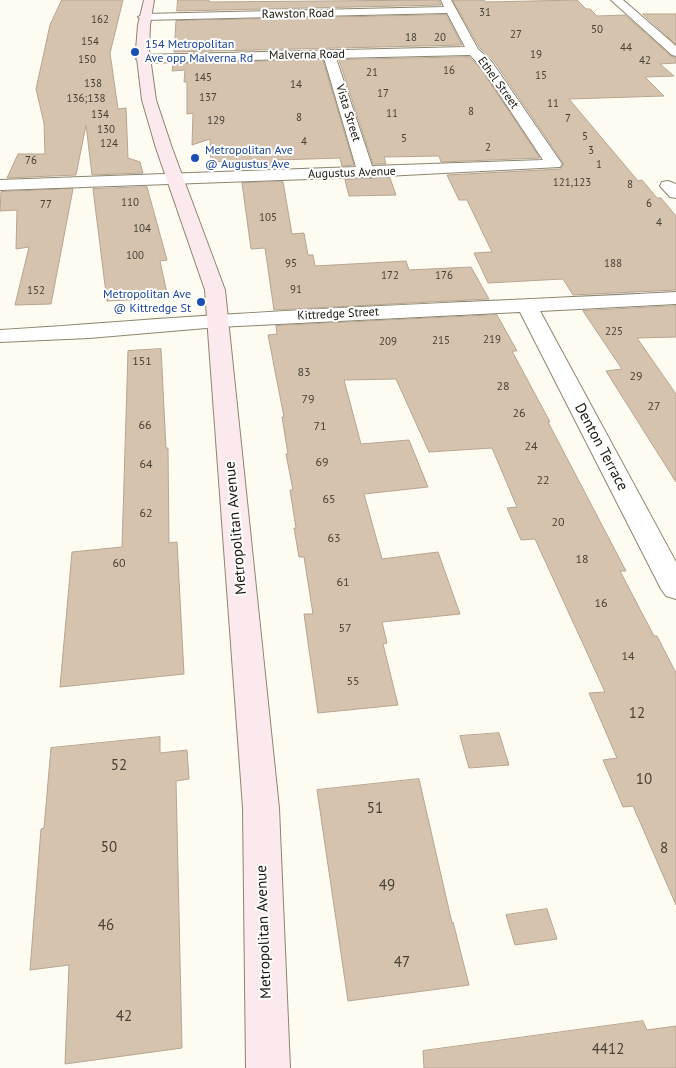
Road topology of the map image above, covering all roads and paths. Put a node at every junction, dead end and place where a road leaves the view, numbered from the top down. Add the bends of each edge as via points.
1 (149, 0) edge
2 (616, 0) edge
3 (449, 5) edge
4 (144, 17) junction
5 (473, 51) junction
6 (676, 52) edge
7 (330, 55) junction
8 (142, 59) junction
9 (554, 164) joint
10 (366, 172) junction
11 (176, 180) junction
12 (0, 185) edge
13 (676, 298) edge
14 (526, 304) junction
15 (218, 321) junction
16 (0, 336) edge
17 (676, 589) edge
18 (268, 1068) edge

1 - 4 street, Metropolitan Avenue
2 - 6 street
3 - 4 street, Rawston Road
3 - 5 street, Ethel Street
4 - 8 street, Metropolitan Avenue
5 - 7 street, Malverna Road
5 - 9 street, Ethel Street via 487,65
7 - 8 street, Malverna Road
7 - 10 street, Vista Street
8 - 11 street, Metropolitan Avenue via 148,100
9 - 10 street, Augustus Avenue
10 - 11 street, Augustus Avenue
11 - 12 street, Augustus Avenue
11 - 15 street, Metropolitan Avenue via 215,290
13 - 14 street, Kittredge Street
14 - 15 street, Kittredge Street
14 - 17 street, Denton Terrace
15 - 16 street, Kittredge Street
15 - 18 street, Metropolitan Avenue via 260,808

